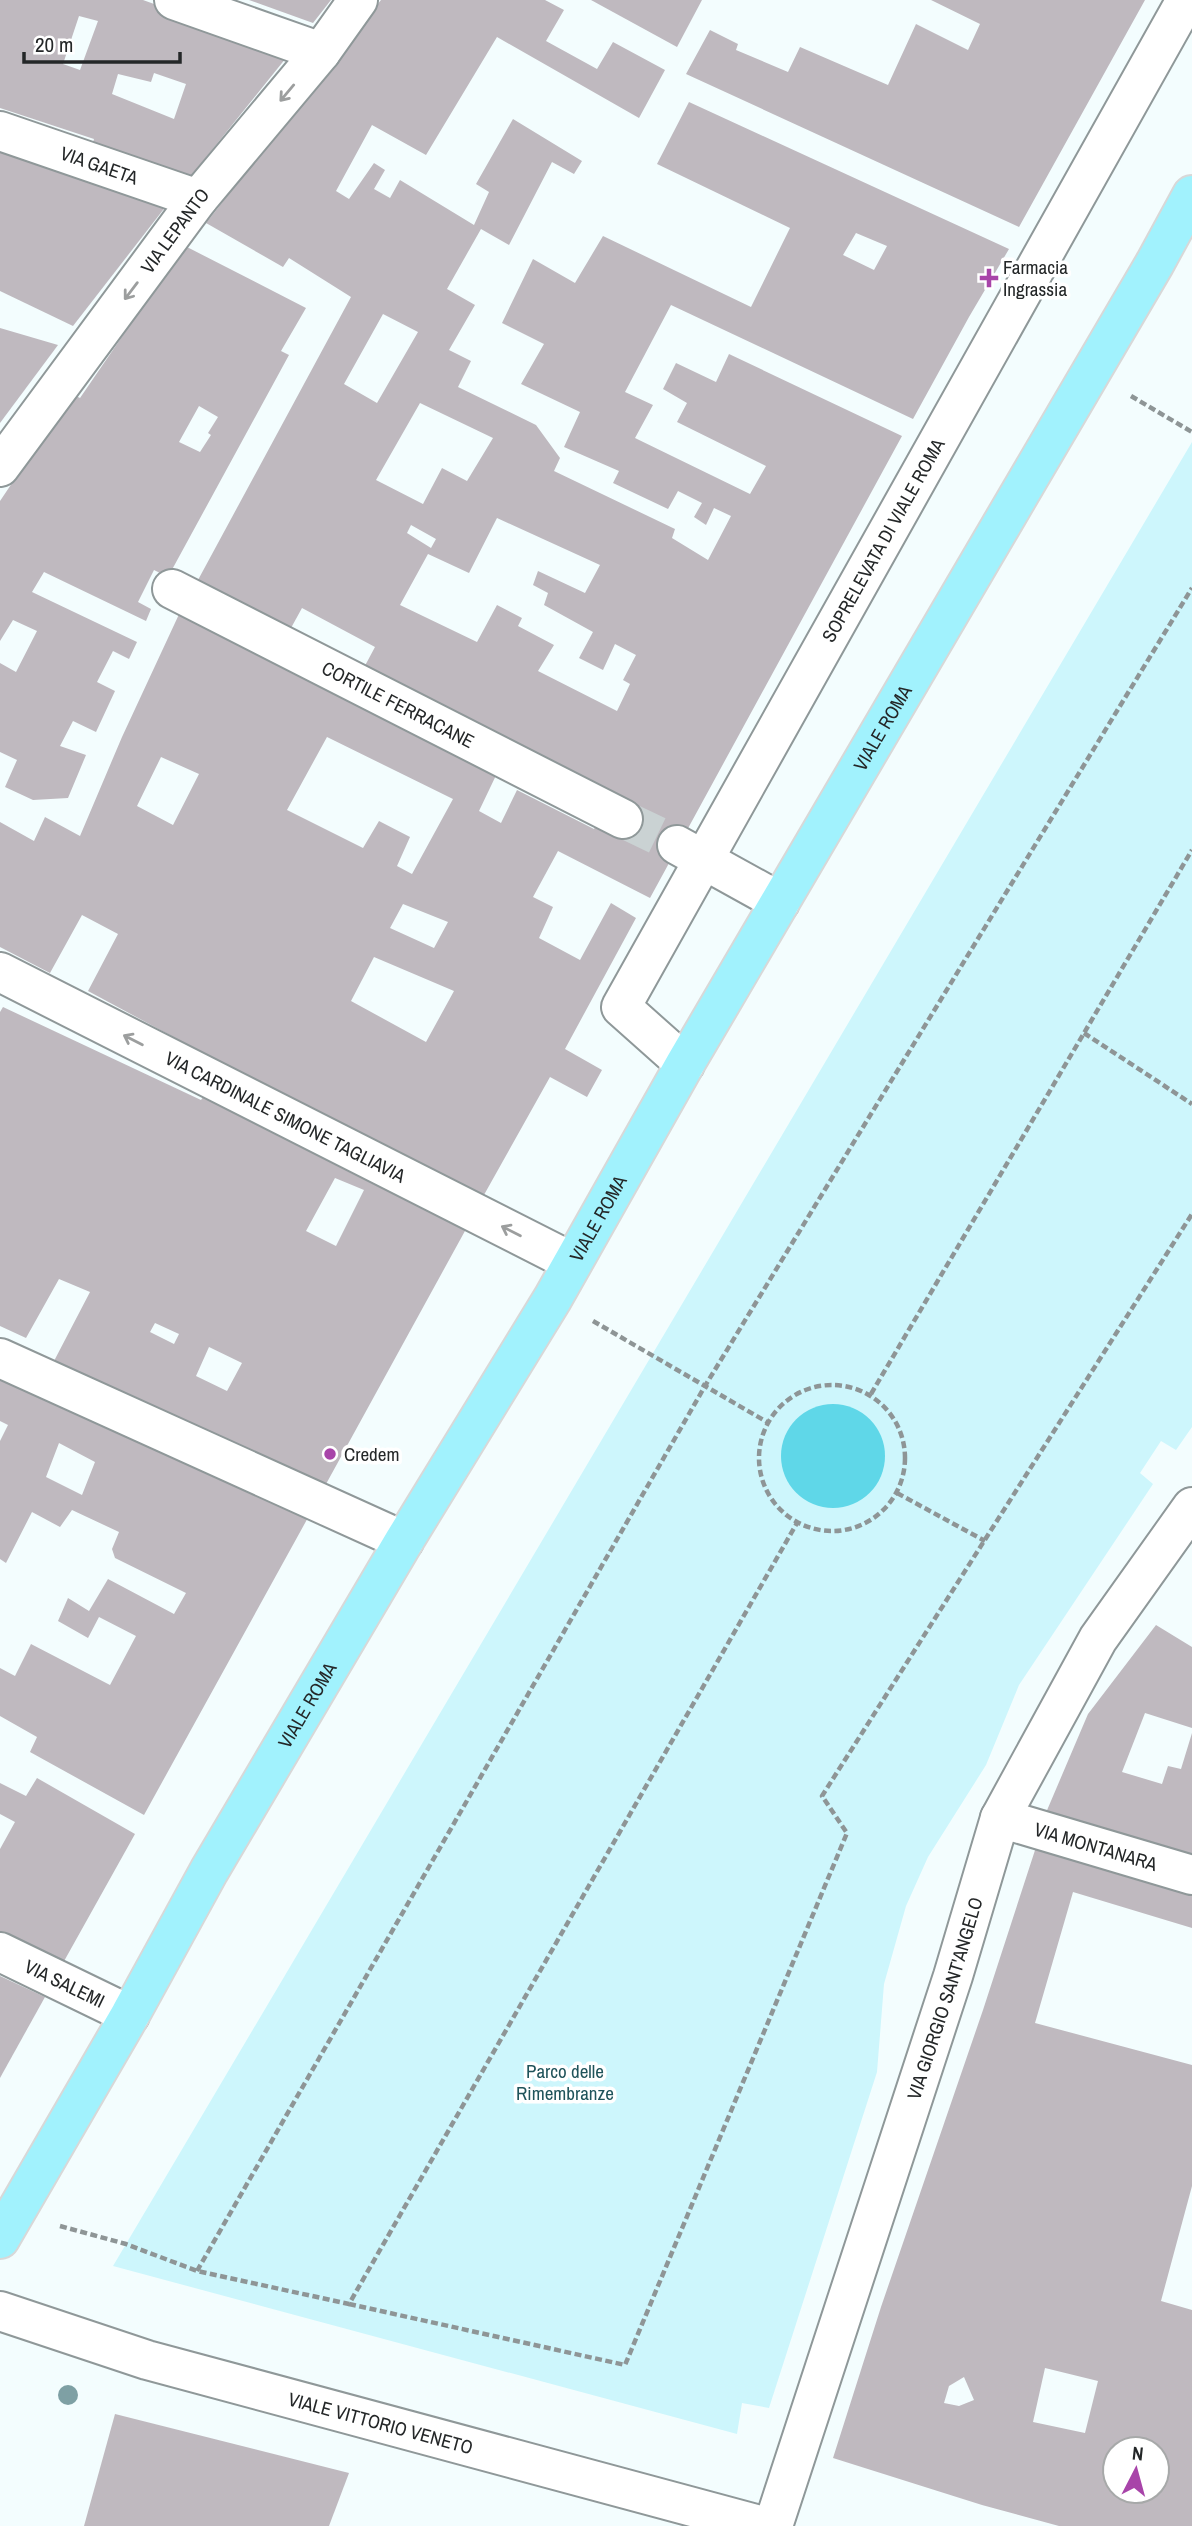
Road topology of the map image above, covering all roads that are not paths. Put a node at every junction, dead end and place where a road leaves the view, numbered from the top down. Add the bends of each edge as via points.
1 (174, 0) edge
2 (358, 0) edge
3 (1186, 0) edge
4 (321, 52) junction
5 (0, 131) edge
6 (1192, 195) edge
7 (198, 199) junction
8 (0, 467) edge
9 (172, 589) dead end
10 (623, 819) tunnel mouth
11 (690, 853) junction
12 (780, 902) junction
13 (0, 972) edge
14 (685, 1064) junction
15 (572, 1262) junction
16 (0, 1358) edge
17 (1192, 1507) edge
18 (404, 1541) junction
19 (1000, 1818) junction
20 (1192, 1875) edge
21 (0, 1952) edge
22 (130, 2015) junction
23 (7, 2226) edge
24 (0, 2311) edge
25 (763, 2526) edge
26 (773, 2526) edge

1 - 4 street
2 - 4 street, VIA LEPANTO
3 - 11 street, SOPRELEVATA DI VIALE ROMA
4 -> 7 street, VIA LEPANTO
5 - 7 street, VIA GAETA
6 - 12 main road, VIALE ROMA
7 -> 8 street, VIA LEPANTO
9 - 10 street, CORTILE FERRACANE
11 - 12 street
11 - 14 street, SOPRELEVATA DI VIALE ROMA via 621,1007
12 - 14 main road, VIALE ROMA
15 -> 13 street, VIA CARDINALE SIMONE TAGLIAVIA
14 - 15 main road, VIALE ROMA
15 - 18 main road, VIALE ROMA
16 - 18 street
17 - 19 street, VIA GIORGIO SANT'ANGELO via 1098,1639
18 - 22 main road, VIALE ROMA via 209,1871
19 - 20 street, VIA MONTANARA
19 - 26 street, VIA GIORGIO SANT'ANGELO
21 - 22 street, VIA SALEMI
22 - 23 main road, VIALE ROMA
24 - 25 street, VIALE VITTORIO VENETO via 147,2360

